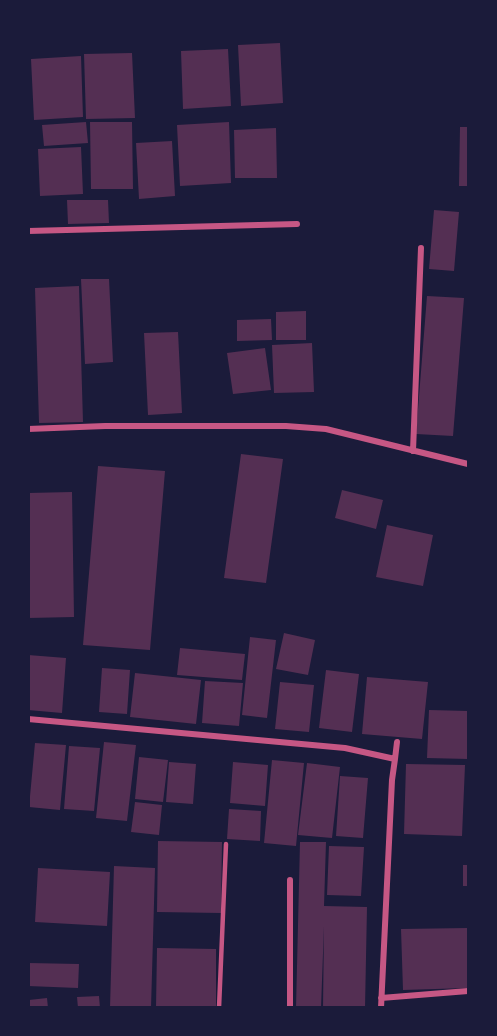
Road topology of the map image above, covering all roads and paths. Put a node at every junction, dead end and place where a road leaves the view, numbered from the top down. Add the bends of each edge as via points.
1 (297, 224) dead end
2 (28, 231) edge
3 (421, 248) dead end
4 (28, 429) edge
5 (413, 451) junction
6 (468, 464) edge
7 (28, 719) edge
8 (397, 742) dead end
9 (395, 759) junction
10 (226, 844) dead end
11 (290, 880) dead end
12 (468, 991) edge
13 (381, 998) junction
14 (219, 1008) edge
15 (290, 1008) edge
16 (381, 1008) edge

1 - 2 street
3 - 5 street
4 - 5 street via 286,426 327,429
5 - 6 street
7 - 9 street via 345,748
8 - 9 street
9 - 13 street
10 - 14 lane
11 - 15 street
12 - 13 street
13 - 16 street

